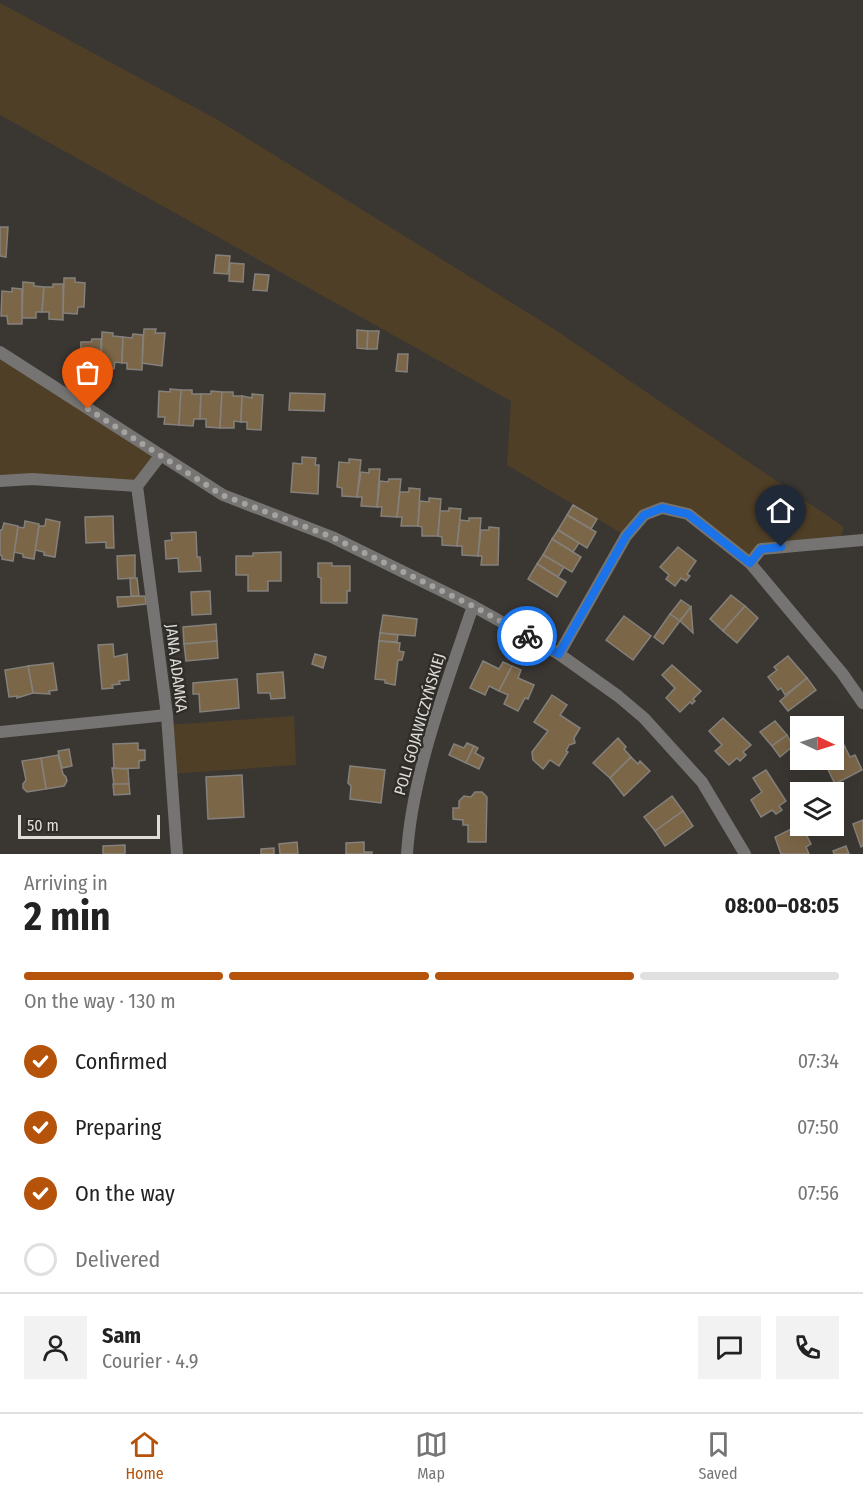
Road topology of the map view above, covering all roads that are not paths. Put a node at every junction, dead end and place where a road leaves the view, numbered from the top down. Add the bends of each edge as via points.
1 (0, 352) edge
2 (160, 456) junction
3 (0, 481) edge
4 (137, 486) junction
5 (863, 540) edge
6 (750, 563) junction
7 (473, 606) junction
8 (559, 654) junction
9 (863, 703) edge
10 (166, 715) junction
11 (0, 732) edge
12 (177, 854) edge
13 (407, 854) edge
14 (745, 854) edge

1 - 2 street
2 - 4 street
2 - 7 street via 222,495 332,537
3 - 4 street via 32,479
4 - 10 street, JANA ADAMKA
5 - 6 street via 761,549
6 - 8 street via 688,514 662,508 644,515 626,536
6 - 9 street
7 - 8 street
7 - 13 street, POLI GOJAWICZYŃSKIEJ via 441,702 409,820
8 - 14 street via 644,718 702,782
10 - 11 street
10 - 12 street, JANA ADAMKA

